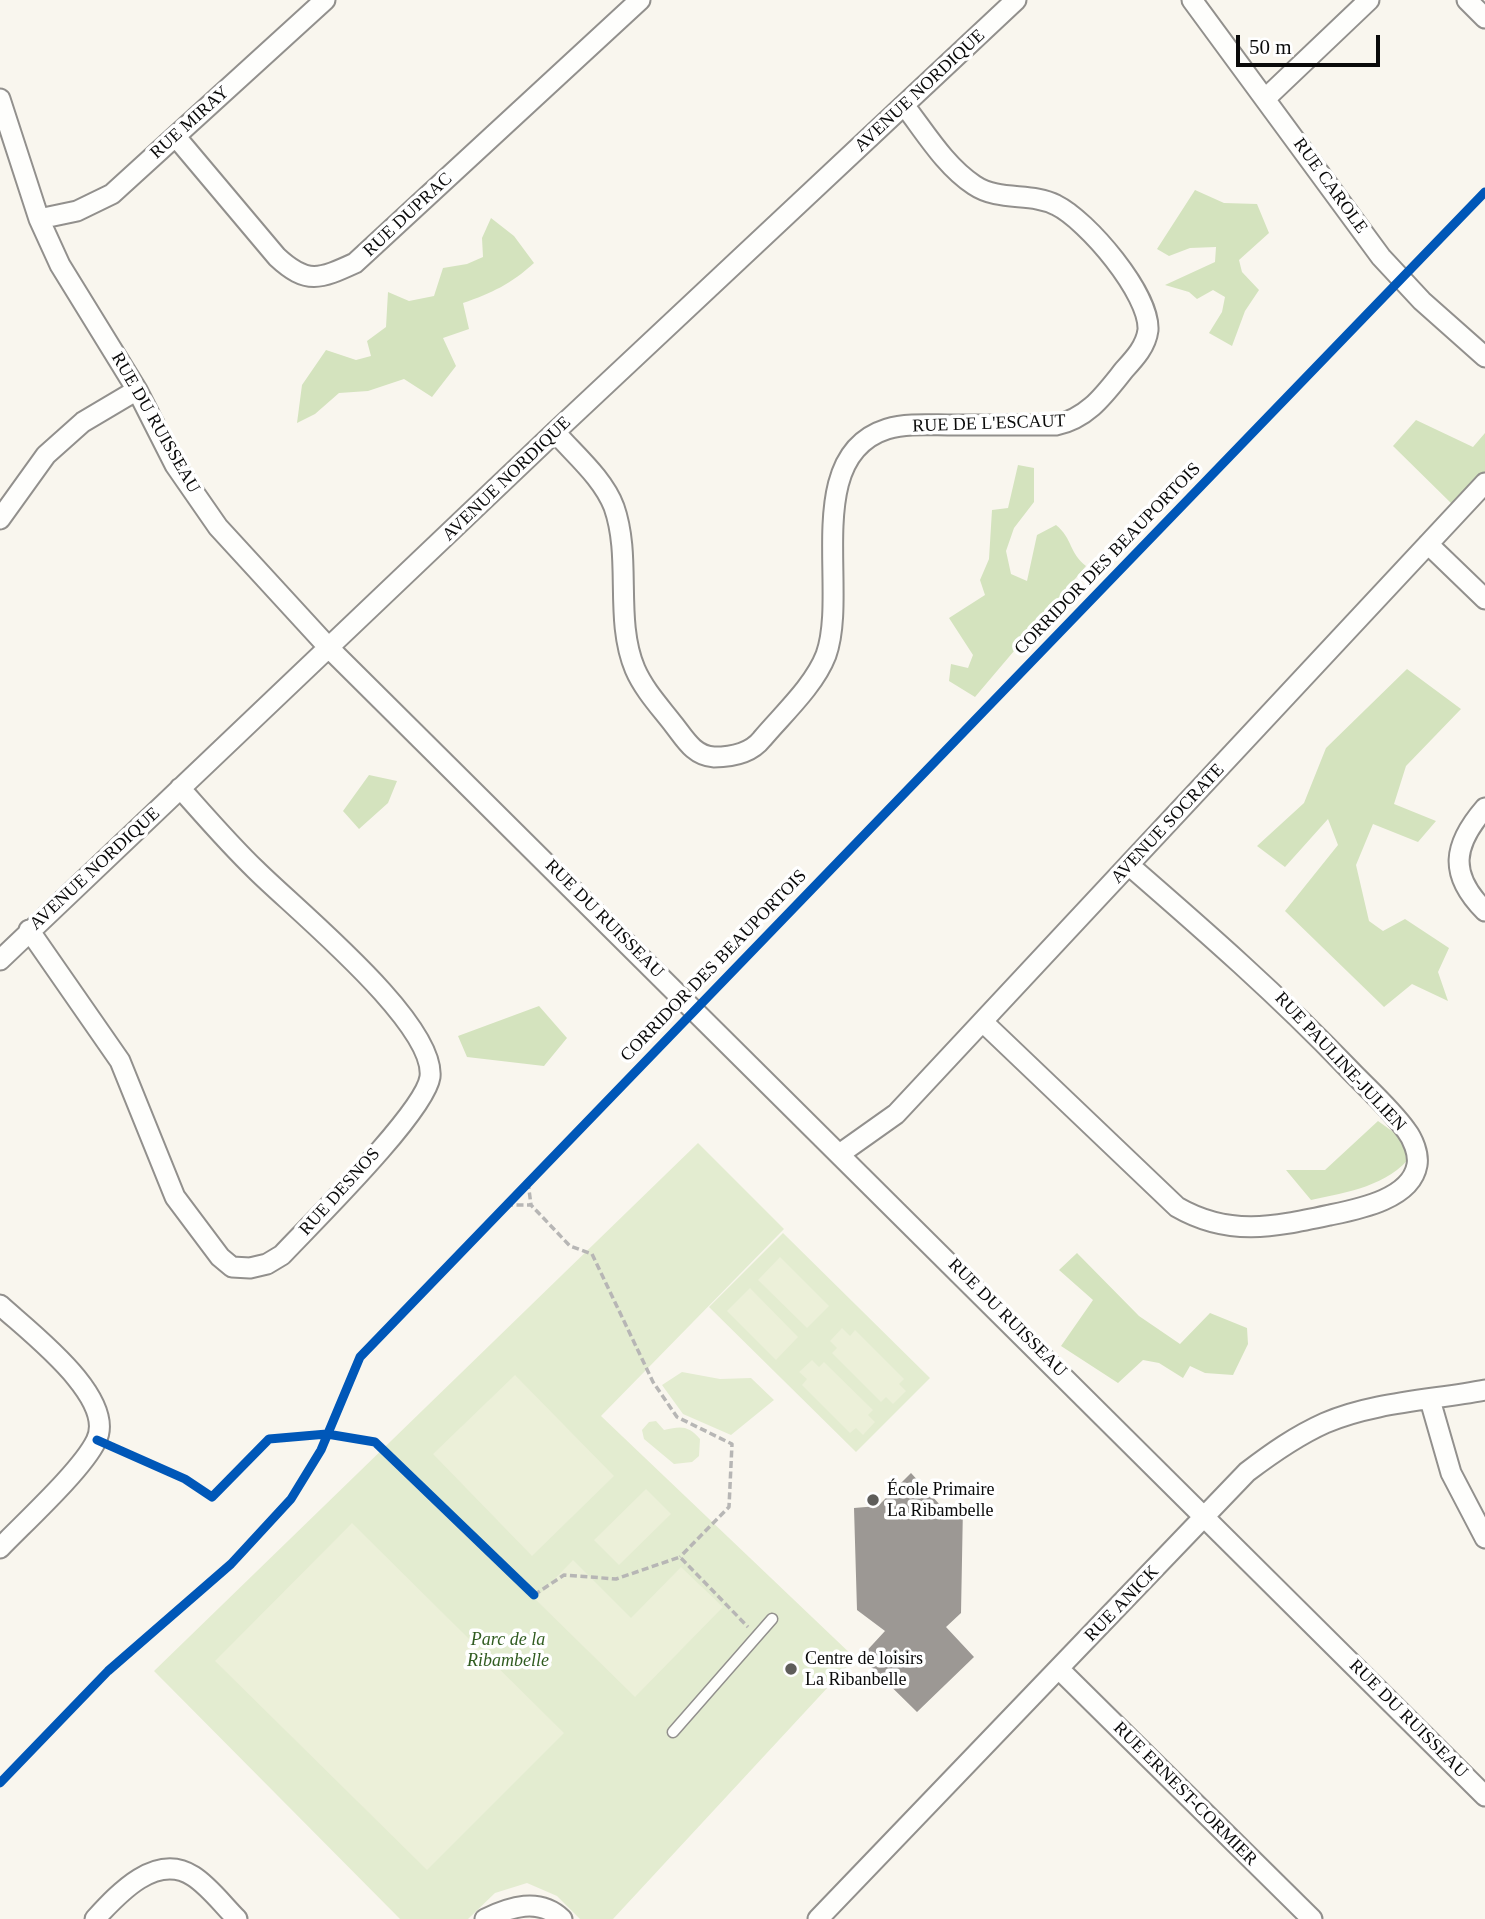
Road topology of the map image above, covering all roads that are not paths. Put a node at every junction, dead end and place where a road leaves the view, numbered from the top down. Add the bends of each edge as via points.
1 (325, 0) edge
2 (640, 0) edge
3 (1016, 0) edge
4 (1192, 0) edge
5 (1369, 0) edge
6 (1467, 0) edge
7 (1485, 18) edge
8 (1266, 98) junction
9 (0, 99) edge
10 (904, 105) junction
11 (176, 137) junction
12 (39, 219) junction
13 (1485, 357) edge
14 (137, 390) junction
15 (555, 432) junction
16 (1485, 483) edge
17 (0, 519) edge
18 (1428, 544) junction
19 (1485, 600) edge
20 (330, 649) junction
21 (180, 788) junction
22 (1485, 808) edge
23 (1130, 866) junction
24 (1485, 911) edge
25 (29, 930) junction
26 (0, 960) edge
27 (983, 1021) junction
28 (841, 1153) junction
29 (0, 1305) edge
30 (1485, 1390) edge
31 (1430, 1400) junction
32 (1206, 1516) junction
33 (1485, 1538) edge
34 (0, 1548) edge
35 (772, 1619) dead end
36 (1059, 1669) junction
37 (673, 1732) dead end
38 (1485, 1796) edge
39 (95, 1919) edge
40 (237, 1919) edge
41 (485, 1919) edge
42 (562, 1919) edge
43 (818, 1919) edge
44 (1312, 1919) edge

1 - 11 street, RUE MIRAY
2 - 11 street, RUE DUPRAC via 355,263 329,275 310,278 294,273
3 - 10 street, AVENUE NORDIQUE
4 - 8 street, RUE CAROLE
5 - 8 street
6 - 7 street
8 - 13 street, RUE CAROLE via 1381,257 1422,302
9 - 12 street, RUE DU RUISSEAU
10 - 15 street, AVENUE NORDIQUE
10 - 15 street, RUE DE L'ESCAUT via 956,171 975,187 1055,204 1075,218 1132,281 1144,306 1147,330 1141,351 1092,409 1075,421 1056,425 910,425 885,430 859,446 844,465 836,491 831,631 825,656 759,743 725,757 708,757 692,749 645,687 629,649 620,528 613,505 603,486
11 - 12 street, RUE MIRAY via 112,194 77,211
12 - 14 street, RUE DU RUISSEAU via 60,265
14 - 17 street via 83,422 46,455
14 - 20 street, RUE DU RUISSEAU via 175,465 218,527
15 - 20 street, AVENUE NORDIQUE
16 - 18 street, AVENUE SOCRATE
18 - 19 street
18 - 23 street, AVENUE SOCRATE
20 - 21 street, AVENUE NORDIQUE
20 - 28 street, RUE DU RUISSEAU
21 - 25 street, AVENUE NORDIQUE
21 - 25 street, RUE DESNOS via 254,869 383,992 429,1057 430,1078 414,1112 282,1255 250,1268 232,1267 220,1257 175,1197 120,1061
22 - 24 street via 1460,845 1458,863
23 - 27 street, AVENUE SOCRATE
23 - 27 street, RUE PAULINE-JULIEN via 1280,997 1406,1130 1418,1162 1404,1187 1366,1207 1281,1226 1226,1227 1201,1221 1177,1206
25 - 26 street, AVENUE NORDIQUE
27 - 28 street, AVENUE SOCRATE via 895,1114
28 - 32 street, RUE DU RUISSEAU
29 - 34 street via 83,1384 100,1423 97,1440 83,1459
30 - 31 street, RUE ANICK
31 - 32 street, RUE ANICK via 1339,1419 1284,1444 1247,1472
31 - 33 street via 1451,1473
32 - 36 street, RUE ANICK
32 - 38 street, RUE DU RUISSEAU
35 - 37 lane
36 - 43 street, RUE ANICK
36 - 44 street, RUE ERNEST-CORMIER
39 - 40 street via 135,1881 163,1869 192,1875
41 - 42 street via 520,1906 538,1906

